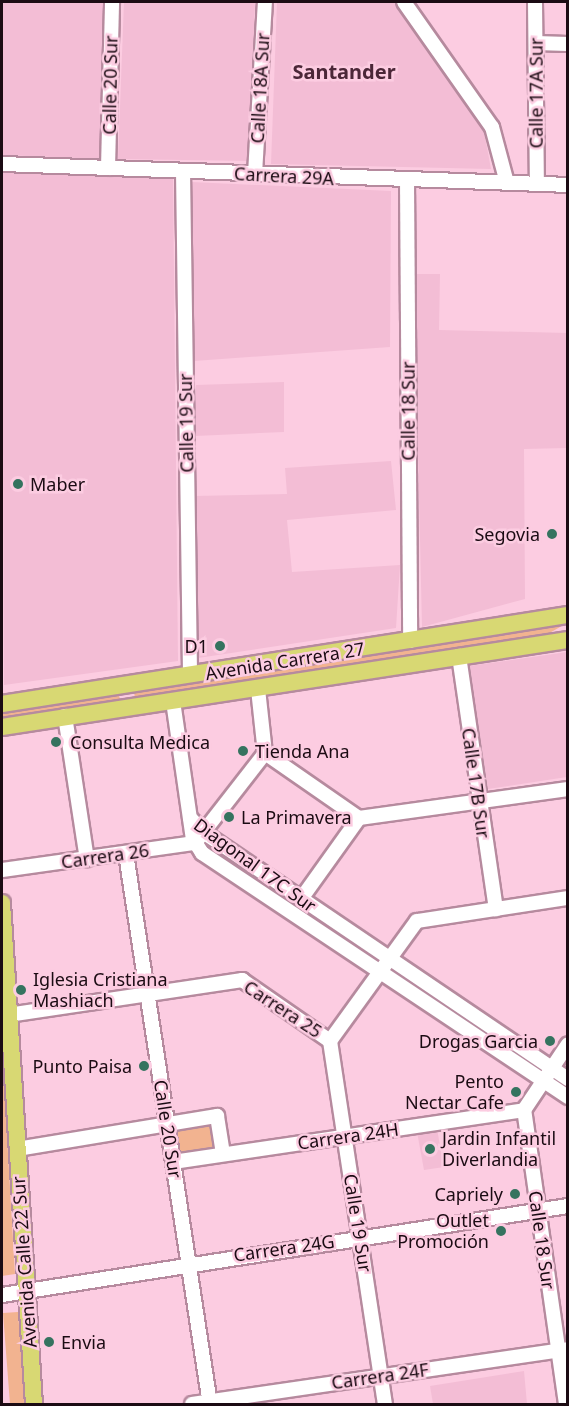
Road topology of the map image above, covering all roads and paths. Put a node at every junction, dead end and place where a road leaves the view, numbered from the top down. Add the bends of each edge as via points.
1 (112, 2) edge
2 (265, 2) edge
3 (404, 2) edge
4 (536, 2) edge
5 (536, 44) junction
6 (567, 44) edge
7 (2, 164) edge
8 (108, 168) junction
9 (183, 171) junction
10 (255, 174) junction
11 (407, 181) junction
12 (507, 183) junction
13 (537, 184) junction
14 (567, 185) edge
15 (567, 615) edge
16 (567, 639) edge
17 (410, 641) junction
18 (459, 656) junction
19 (190, 675) junction
20 (122, 685) junction
21 (258, 689) junction
22 (173, 700) junction
23 (2, 704) edge
24 (126, 707) junction
25 (65, 717) junction
26 (2, 727) edge
27 (265, 753) junction
28 (567, 789) edge
29 (477, 803) junction
30 (359, 818) junction
31 (200, 838) junction
32 (126, 854) junction
33 (87, 859) junction
34 (2, 870) edge
35 (567, 898) edge
36 (301, 899) junction
37 (2, 903) edge
38 (496, 909) junction
39 (388, 958) junction
40 (378, 972) junction
41 (147, 994) junction
42 (8, 1015) junction
43 (330, 1041) junction
44 (567, 1044) edge
45 (551, 1068) junction
46 (567, 1079) edge
47 (543, 1081) junction
48 (567, 1097) edge
49 (524, 1110) junction
50 (167, 1124) junction
51 (345, 1136) junction
52 (17, 1149) junction
53 (223, 1154) junction
54 (173, 1162) junction
55 (567, 1206) edge
56 (537, 1211) junction
57 (360, 1237) junction
58 (187, 1262) junction
59 (26, 1291) junction
60 (2, 1295) edge
61 (563, 1349) edge
62 (381, 1376) junction
63 (210, 1403) edge
64 (34, 1404) edge
65 (192, 1404) edge
66 (385, 1404) edge
67 (566, 1404) edge

1 - 8 street, Calle 20 Sur
2 - 10 street, Calle 18A Sur
3 - 12 street via 492,127
4 - 5 street, Calle 17A Sur
5 - 6 street
5 - 13 street, Calle 17A Sur
7 - 8 street, Carrera 29A
8 - 9 street, Carrera 29A
9 - 10 street, Carrera 29A
9 - 19 street, Calle 19 Sur
10 - 11 street, Carrera 29A
11 - 12 street, Carrera 29A
11 - 17 street, Calle 18 Sur
12 - 13 street, Carrera 29A
13 - 14 street, Carrera 29A
15 - 17 main road, Avenida Carrera 27
16 - 18 main road, Avenida Carrera 27
17 - 19 main road, Avenida Carrera 27
18 - 21 main road, Avenida Carrera 27
18 - 29 street, Calle 17B Sur
19 - 20 main road, Avenida Carrera 27
20 - 23 main road, Avenida Carrera 27
20 - 24 main road
21 - 22 main road, Avenida Carrera 27
21 - 27 street
22 - 24 main road, Avenida Carrera 27
22 - 31 street, Diagonal 17C Sur via 190,817
24 - 25 main road, Avenida Carrera 27
25 - 26 main road, Avenida Carrera 27
25 - 33 street
27 - 30 street
27 - 31 street
28 - 29 street
29 - 30 street
29 - 38 street, Calle 17B Sur
30 - 36 street
31 - 32 street, Carrera 26
31 - 36 street, Diagonal 17C Sur
31 - 40 street, Diagonal 17C Sur
32 - 33 street, Carrera 26
32 - 41 street, Calle 20 Sur
33 - 34 street, Carrera 26
35 - 38 street, Carrera 25
36 - 39 street, Diagonal 17C Sur
37 - 42 main road, Avenida Calle 22 Sur
38 - 39 street, Carrera 25 via 417,921
39 - 40 street, Carrera 25
39 - 45 street, Diagonal 17C Sur
40 - 43 street, Carrera 25
40 - 47 street, Diagonal 17C Sur
41 - 42 street, Carrera 25
41 - 43 street, Carrera 25 via 242,980
41 - 50 street, Calle 20 Sur
42 - 52 main road, Avenida Calle 22 Sur
43 - 51 street, Calle 19 Sur
44 - 45 street
45 - 46 street, Diagonal 17C Sur
45 - 47 street
47 - 48 street, Diagonal 17C Sur
47 - 49 street
49 - 51 street, Carrera 24H
49 - 56 street, Calle 18 Sur
50 - 52 street
50 - 53 street via 218,1116
50 - 54 street, Calle 20 Sur
51 - 53 street, Carrera 24H
51 - 57 street, Calle 19 Sur
52 - 59 main road, Avenida Calle 22 Sur
53 - 54 street, Carrera 24H
54 - 58 street, Calle 20 Sur
55 - 56 street, Carrera 24G
56 - 57 street, Carrera 24G
56 - 61 street, Calle 18 Sur
57 - 58 street, Carrera 24G
57 - 62 street, Calle 19 Sur
58 - 59 street, Carrera 24G
58 - 63 street, Calle 20 Sur
59 - 60 street, Carrera 24G
59 - 64 main road, Avenida Calle 22 Sur
61 - 62 street, Carrera 24F
61 - 67 street, Calle 18 Sur
62 - 63 street, Carrera 24F
62 - 66 street, Calle 19 Sur
63 - 65 street, Carrera 24F

